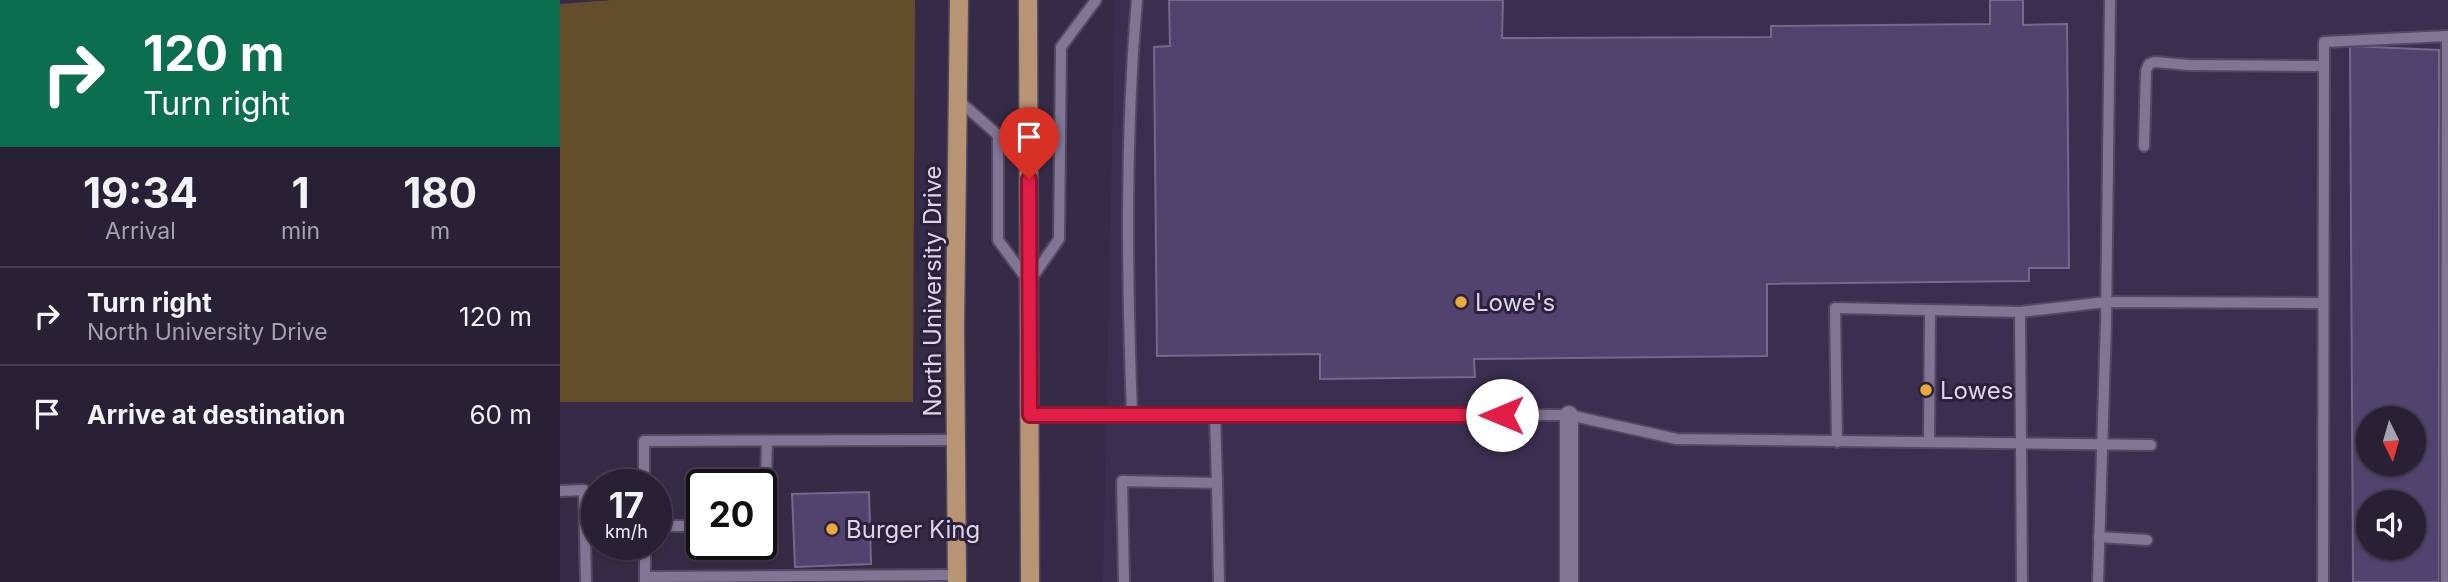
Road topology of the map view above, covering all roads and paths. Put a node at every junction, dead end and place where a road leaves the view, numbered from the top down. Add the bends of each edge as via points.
1 (959, 0) edge
2 (1028, 0) edge
3 (1096, 0) edge
4 (1137, 0) edge
5 (2110, 0) edge
6 (2324, 66) junction
7 (958, 100) junction
8 (2144, 146) dead end
9 (1029, 282) junction
10 (2106, 302) junction
11 (2323, 303) junction
12 (1930, 310) junction
13 (2020, 312) junction
14 (1215, 414) junction
15 (1030, 415) junction
16 (1132, 415) junction
17 (1569, 415) junction
18 (956, 440) junction
19 (767, 441) junction
20 (1837, 442) junction
21 (1929, 442) junction
22 (2022, 443) junction
23 (2102, 443) junction
24 (2151, 445) dead end
25 (644, 469) edge
26 (766, 469) edge
27 (1217, 482) junction
28 (560, 491) edge
29 (2099, 537) junction
30 (2147, 540) dead end
31 (645, 560) edge
32 (645, 579) edge
33 (957, 579) edge
34 (586, 582) edge
35 (1030, 582) edge
36 (1124, 582) edge
37 (1219, 582) edge
38 (1569, 582) edge
39 (2022, 582) edge
40 (2098, 582) edge
41 (2323, 582) edge
42 (2446, 582) edge

1 - 7 main road, North University Drive
2 - 9 main road
3 - 9 lane via 1061,47 1059,239
4 - 16 lane via 1129,162
5 - 10 lane
6 - 8 lane via 2149,64
6 - 11 lane
6 - 42 lane via 2324,42 2446,36
7 - 9 lane via 999,135 998,240
7 - 18 main road, North University Drive
9 - 15 main road
10 - 11 lane
10 - 13 lane
10 - 23 lane
11 - 41 lane
12 - 13 lane
12 - 20 lane via 1835,308
12 - 21 lane
13 - 22 lane
14 - 16 lane
14 - 17 lane
14 - 27 lane
15 - 16 lane
15 - 35 main road
17 - 20 lane via 1677,439
17 - 38 street
18 - 19 lane
18 - 33 main road, North University Drive
19 - 25 lane via 644,441
19 - 26 lane
20 - 21 lane
21 - 22 lane
22 - 23 lane
22 - 39 lane
23 - 24 lane
23 - 29 lane
27 - 36 lane via 1122,481
27 - 37 lane
28 - 34 lane via 584,490
29 - 30 lane
29 - 40 lane
31 - 32 lane
32 - 33 lane

